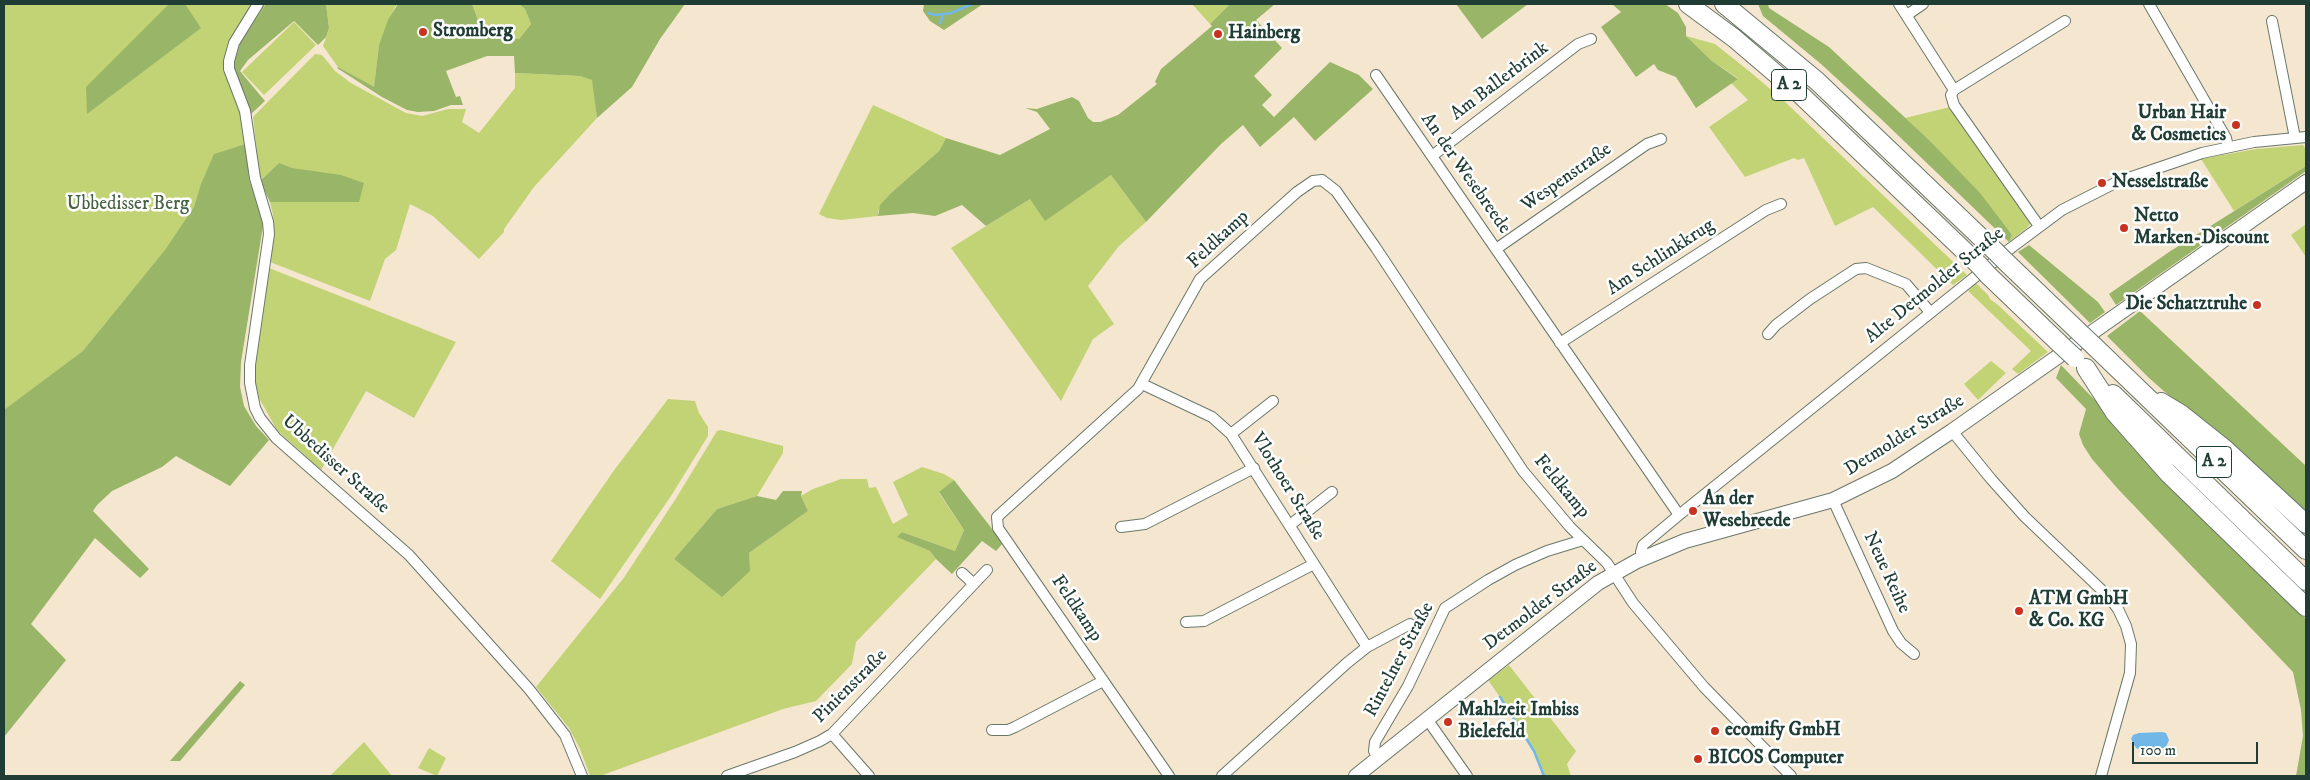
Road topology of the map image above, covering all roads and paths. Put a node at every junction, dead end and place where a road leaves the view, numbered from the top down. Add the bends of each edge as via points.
1 (258, 4) edge
2 (1688, 4) edge
3 (1724, 4) edge
4 (1899, 4) edge
5 (1923, 4) edge
6 (2149, 4) edge
7 (1908, 15) junction
8 (2065, 21) dead end
9 (2272, 22) dead end
10 (1591, 39) dead end
11 (1376, 75) dead end
12 (1954, 90) junction
13 (2306, 137) edge
14 (2295, 138) junction
15 (1661, 140) dead end
16 (2228, 147) junction
17 (1432, 156) junction
18 (2306, 182) edge
19 (1781, 204) dead end
20 (2039, 226) junction
21 (1496, 249) junction
22 (1930, 312) junction
23 (1768, 334) dead end
24 (1560, 343) junction
25 (2080, 363) junction
26 (1142, 384) junction
27 (2139, 390) junction
28 (1273, 401) dead end
29 (1952, 431) junction
30 (1232, 434) junction
31 (1254, 468) junction
32 (1332, 492) dead end
33 (1833, 500) junction
34 (1679, 515) junction
35 (2306, 524) edge
36 (1290, 525) junction
37 (1121, 527) dead end
38 (1583, 540) junction
39 (2306, 550) edge
40 (1644, 558) junction
41 (1314, 564) junction
42 (986, 570) dead end
43 (962, 573) dead end
44 (1614, 574) junction
45 (2306, 581) edge
46 (974, 584) junction
47 (2291, 592) junction
48 (2306, 607) edge
49 (2306, 613) edge
50 (1186, 622) dead end
51 (1410, 624) dead end
52 (1367, 647) junction
53 (1914, 654) dead end
54 (1103, 681) junction
55 (1428, 719) junction
56 (992, 730) dead end
57 (832, 734) junction
58 (1379, 758) junction
59 (582, 776) edge
60 (727, 776) edge
61 (869, 776) edge
62 (1169, 776) edge
63 (1222, 776) edge
64 (1356, 776) edge
65 (1467, 776) edge
66 (1791, 776) edge
67 (2101, 776) edge

1 - 59 street, Ubbedisser Straße via 234,43 229,61 245,111 255,178 268,222 250,365 255,408 276,438 409,556 529,689 565,735
2 - 25 highway, A 2, bridge via 1791,86
3 - 27 highway, A 2, bridge via 1822,86
4 - 7 street
5 - 7 street
6 - 16 street via 2226,138
7 - 12 street
8 - 12 street
9 - 14 street
10 - 17 street, Am Ballerbrink via 1578,44
11 - 17 street, An der Wesebreede
12 - 20 street via 1951,95 1954,105
13 - 14 street, Alte Detmolder Straße
14 - 16 street, Alte Detmolder Straße
15 - 21 street, Wespenstraße via 1647,144
16 - 20 street, Alte Detmolder Straße via 2187,157 2117,182 2069,206
17 - 21 street, An der Wesebreede
18 - 29 street, Detmolder Straße
19 - 24 street, Am Schlinkkrug via 1766,210
20 - 22 street, Alte Detmolder Straße
21 - 24 street, An der Wesebreede
22 - 23 street via 1906,284 1866,268 1856,269 1810,299
22 - 34 street, Alte Detmolder Straße
24 - 34 street, An der Wesebreede
25 - 45 highway, A 2
25 - 47 highway via 2115,413 2168,473
26 - 30 street, Vlothoer Straße via 1208,414
26 - 38 street, Feldkamp via 1200,279 1297,192 1313,181 1322,180 1336,191 1371,241 1523,471
26 - 54 street, Feldkamp via 997,518 998,528
27 - 35 highway via 2181,414 2225,449
27 - 39 highway, A 2
28 - 30 street
29 - 33 street, Detmolder Straße via 1898,467
29 - 67 street via 2008,499 2101,588 2122,617 2130,644 2130,673
30 - 31 street, Vlothoer Straße
31 - 36 street, Vlothoer Straße
31 - 37 street via 1145,524
32 - 36 street
33 - 40 street, Detmolder Straße via 1706,534
33 - 53 street, Neue Reihe via 1893,631
34 - 40 street, Alte Detmolder Straße via 1643,546
36 - 41 street, Vlothoer Straße
38 - 44 street, Feldkamp via 1603,558
38 - 58 street, Rintelner Straße via 1515,565 1445,608 1405,691 1375,742 1374,751
40 - 44 street, Detmolder Straße
41 - 50 street via 1204,621
41 - 52 street, Vlothoer Straße
42 - 46 street, Pinienstraße
43 - 46 street
44 - 55 street, Detmolder Straße via 1576,599
44 - 66 street, Feldkamp via 1633,603 1683,664
46 - 57 street, Pinienstraße
47 - 48 highway
47 - 49 highway
51 - 52 street, Rintelner Straße
52 - 63 street, Rintelner Straße
54 - 56 street via 1016,727
54 - 62 street, Feldkamp
55 - 58 street, Detmolder Straße
55 - 65 street
57 - 60 street, Pinienstraße via 820,742
57 - 61 street
58 - 64 street, Detmolder Straße

